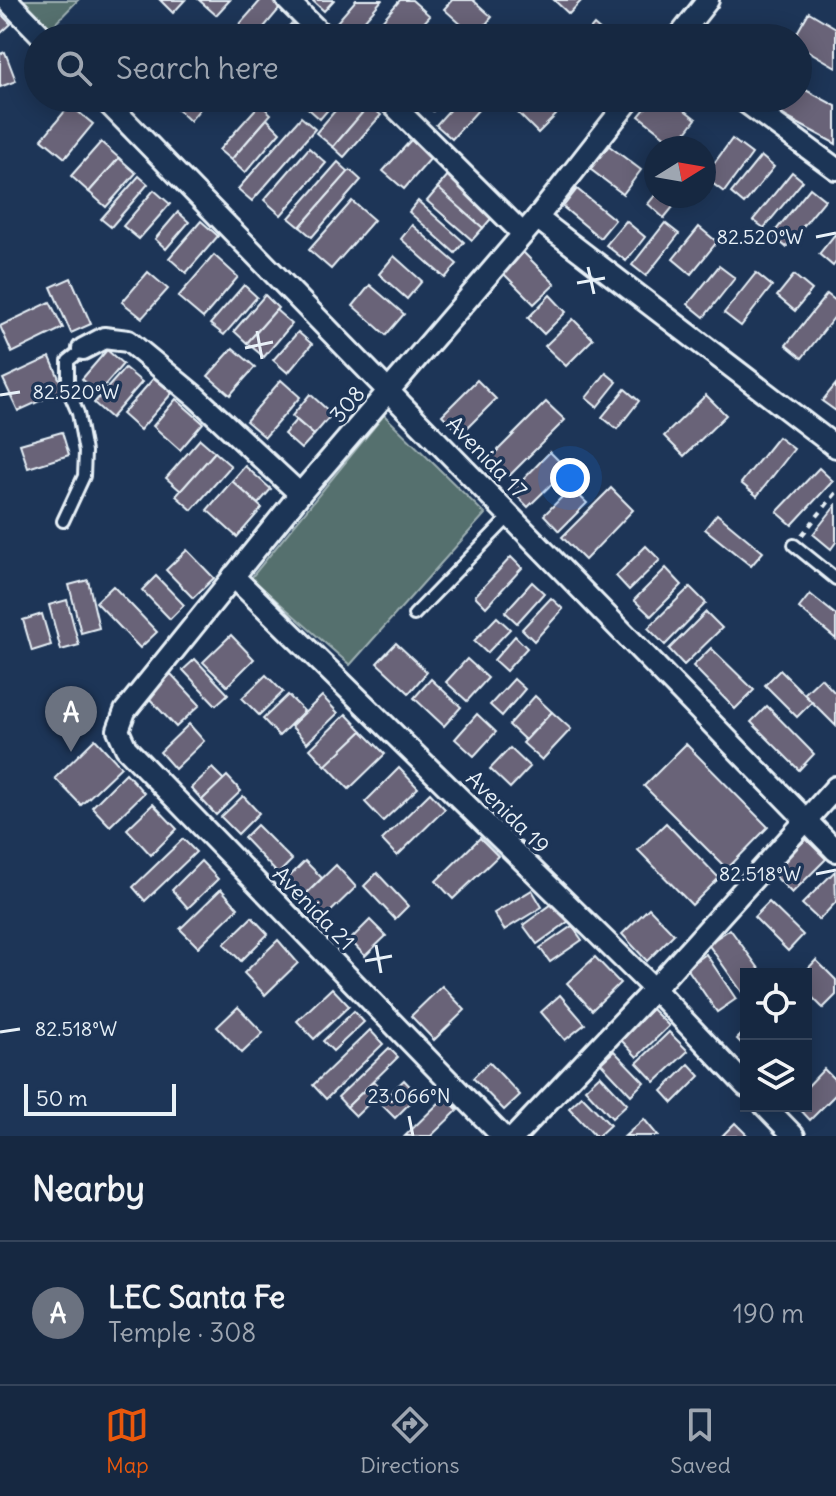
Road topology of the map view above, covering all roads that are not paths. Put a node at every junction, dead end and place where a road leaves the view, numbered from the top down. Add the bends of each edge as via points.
1 (7, 0) edge
2 (287, 0) edge
3 (708, 0) edge
4 (30, 24) edge
5 (311, 24) edge
6 (689, 24) edge
7 (117, 112) edge
8 (400, 112) edge
9 (620, 112) edge
10 (759, 112) edge
11 (836, 169) edge
12 (537, 218) junction
13 (522, 233) junction
14 (83, 349) joint
15 (390, 391) junction
16 (836, 447) edge
17 (300, 494) junction
18 (511, 515) junction
19 (63, 521) dead end
20 (794, 545) road end
21 (233, 576) junction
22 (836, 579) edge
23 (414, 615) dead end
24 (126, 748) joint
25 (836, 787) edge
26 (806, 820) junction
27 (836, 851) edge
28 (654, 989) junction
29 (740, 1080) edge
30 (771, 1112) edge
31 (502, 1136) edge
32 (515, 1136) edge
33 (794, 1136) edge

1 - 4 street
2 - 5 street
3 - 6 street
7 - 15 street, Avenida 17
8 - 13 street
9 - 12 street, 308
10 - 11 street
12 - 13 street, 308
12 - 16 street
13 - 15 street, 308
14 - 17 street via 104,338 128,341
14 - 19 lane via 68,361 68,390 78,413 84,476
15 - 17 street, 308
15 - 18 street, Avenida 17
17 - 21 street, 308
18 - 23 lane
18 - 26 street, Avenida 17
20 - 22 lane
21 - 24 street, 308 via 125,711 118,730
21 - 28 street, Avenida 19
24 - 31 street, Avenida 21
25 - 26 street
26 - 27 street, Avenida 17
26 - 28 street
28 - 29 street, Avenida 19
28 - 32 street
30 - 33 street

